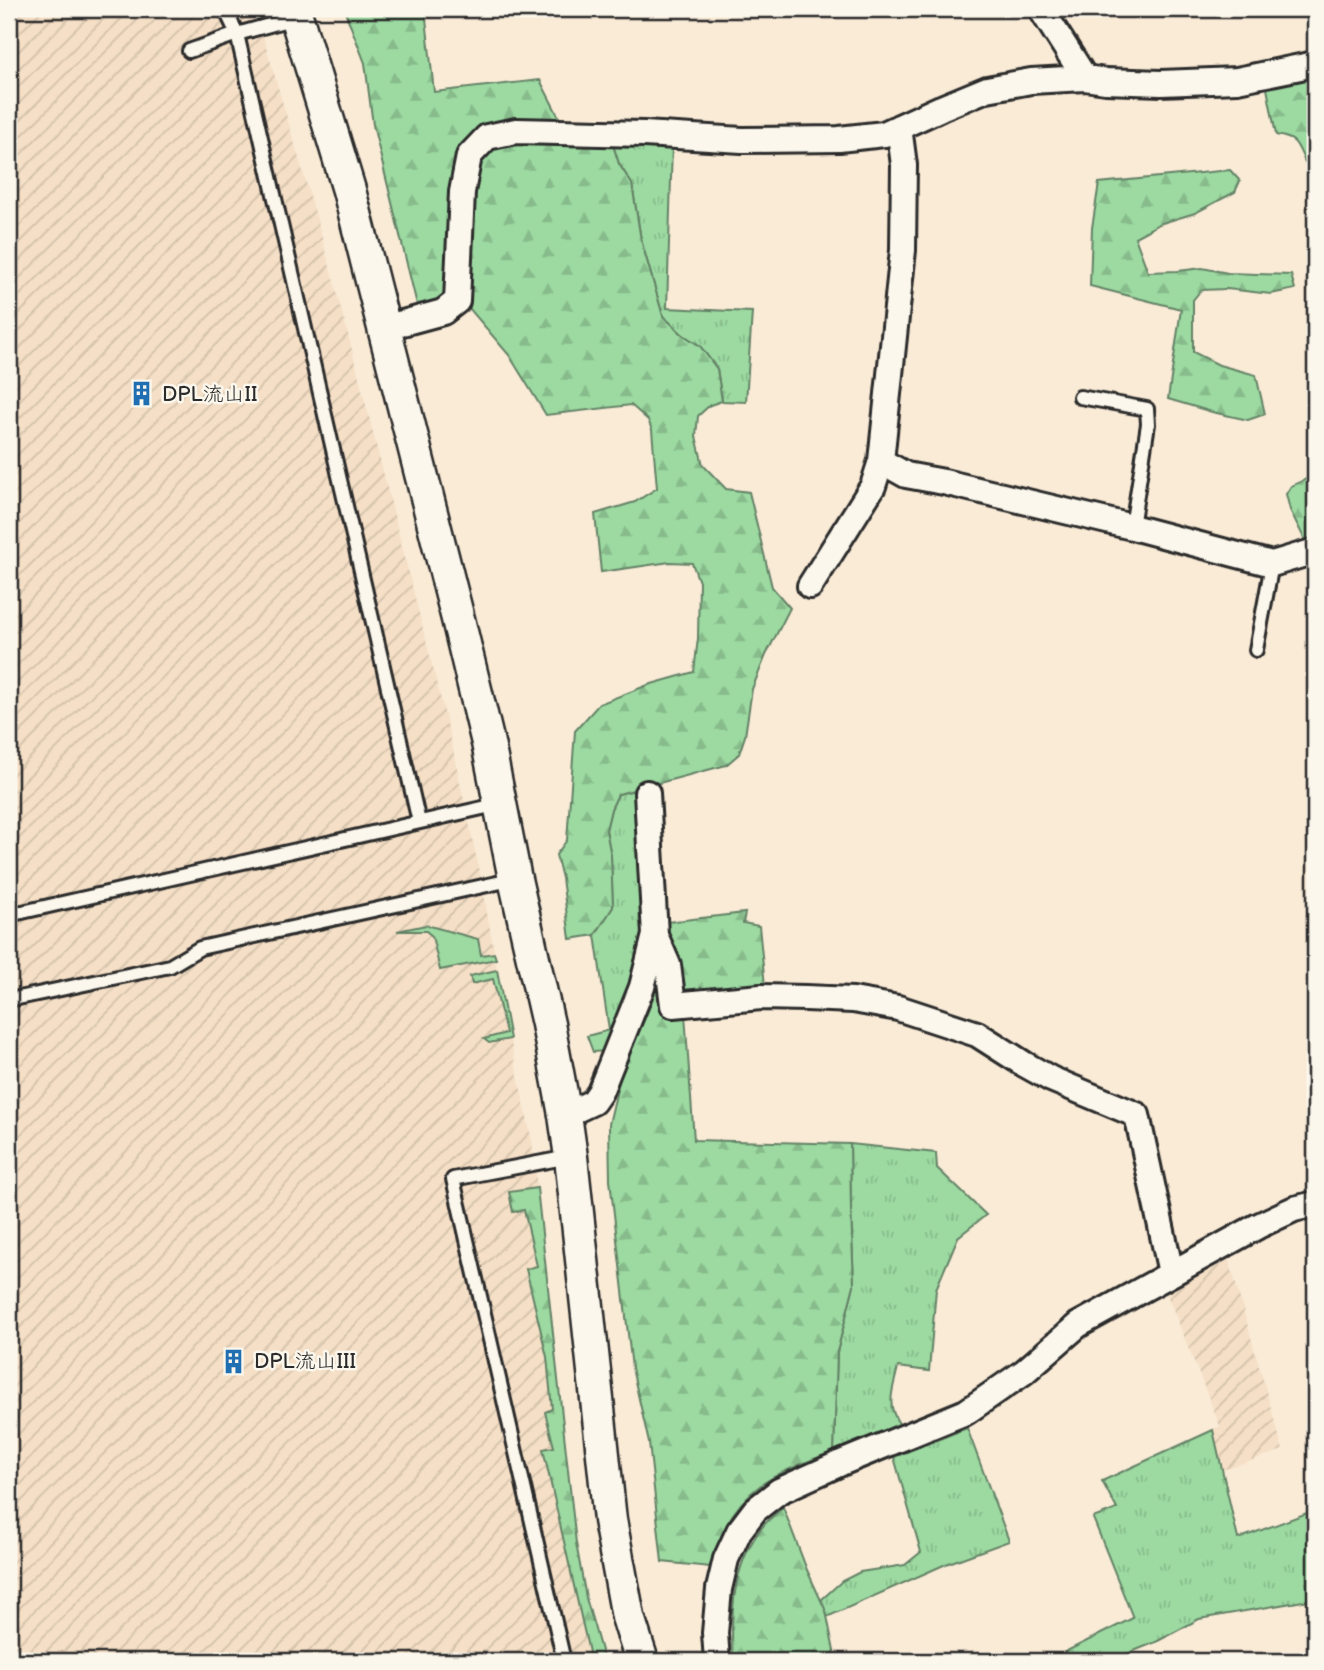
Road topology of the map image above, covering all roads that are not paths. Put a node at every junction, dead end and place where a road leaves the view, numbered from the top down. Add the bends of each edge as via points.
1 (225, 9) edge
2 (1041, 9) edge
3 (295, 13) edge
4 (237, 34) junction
5 (190, 51) dead end
6 (1315, 64) edge
7 (1085, 78) junction
8 (899, 127) junction
9 (384, 328) junction
10 (1080, 397) dead end
11 (881, 461) junction
12 (1132, 527) junction
13 (1315, 551) edge
14 (1272, 564) junction
15 (810, 586) dead end
16 (1256, 650) dead end
17 (647, 793) dead end
18 (500, 804) junction
19 (419, 822) junction
20 (515, 879) junction
21 (9, 915) edge
22 (655, 935) junction
23 (9, 1000) edge
24 (565, 1115) junction
25 (572, 1157) junction
26 (1315, 1204) edge
27 (1171, 1273) junction
28 (564, 1661) edge
29 (642, 1661) edge
30 (718, 1661) edge

1 - 4 lane
2 - 7 street
3 - 4 lane
3 - 9 street via 349,190
4 - 5 lane
4 - 19 lane
6 - 7 street via 1237,80 1161,83
7 - 8 street via 987,89
8 - 9 street via 884,134 839,139 516,131 487,137 469,156 457,301 443,312
8 - 11 street via 904,165 903,250
9 - 18 street
10 - 12 lane via 1147,409
11 - 12 street via 906,475
11 - 15 street via 873,486
12 - 14 street
13 - 14 street
14 - 16 lane
17 - 22 street
18 - 19 lane
18 - 20 street
19 - 21 lane
20 - 23 lane via 200,948 170,967
20 - 24 street
22 - 24 street via 642,987 600,1091 593,1102
22 - 27 street via 668,965 673,1005 761,997 853,1000 898,1008 976,1034 1051,1079 1137,1115
24 - 25 street
25 - 28 lane via 453,1179
25 - 29 street via 610,1520 628,1617
26 - 27 street via 1258,1226
27 - 30 street via 1079,1325 967,1412 779,1491 755,1510 726,1559 715,1633

